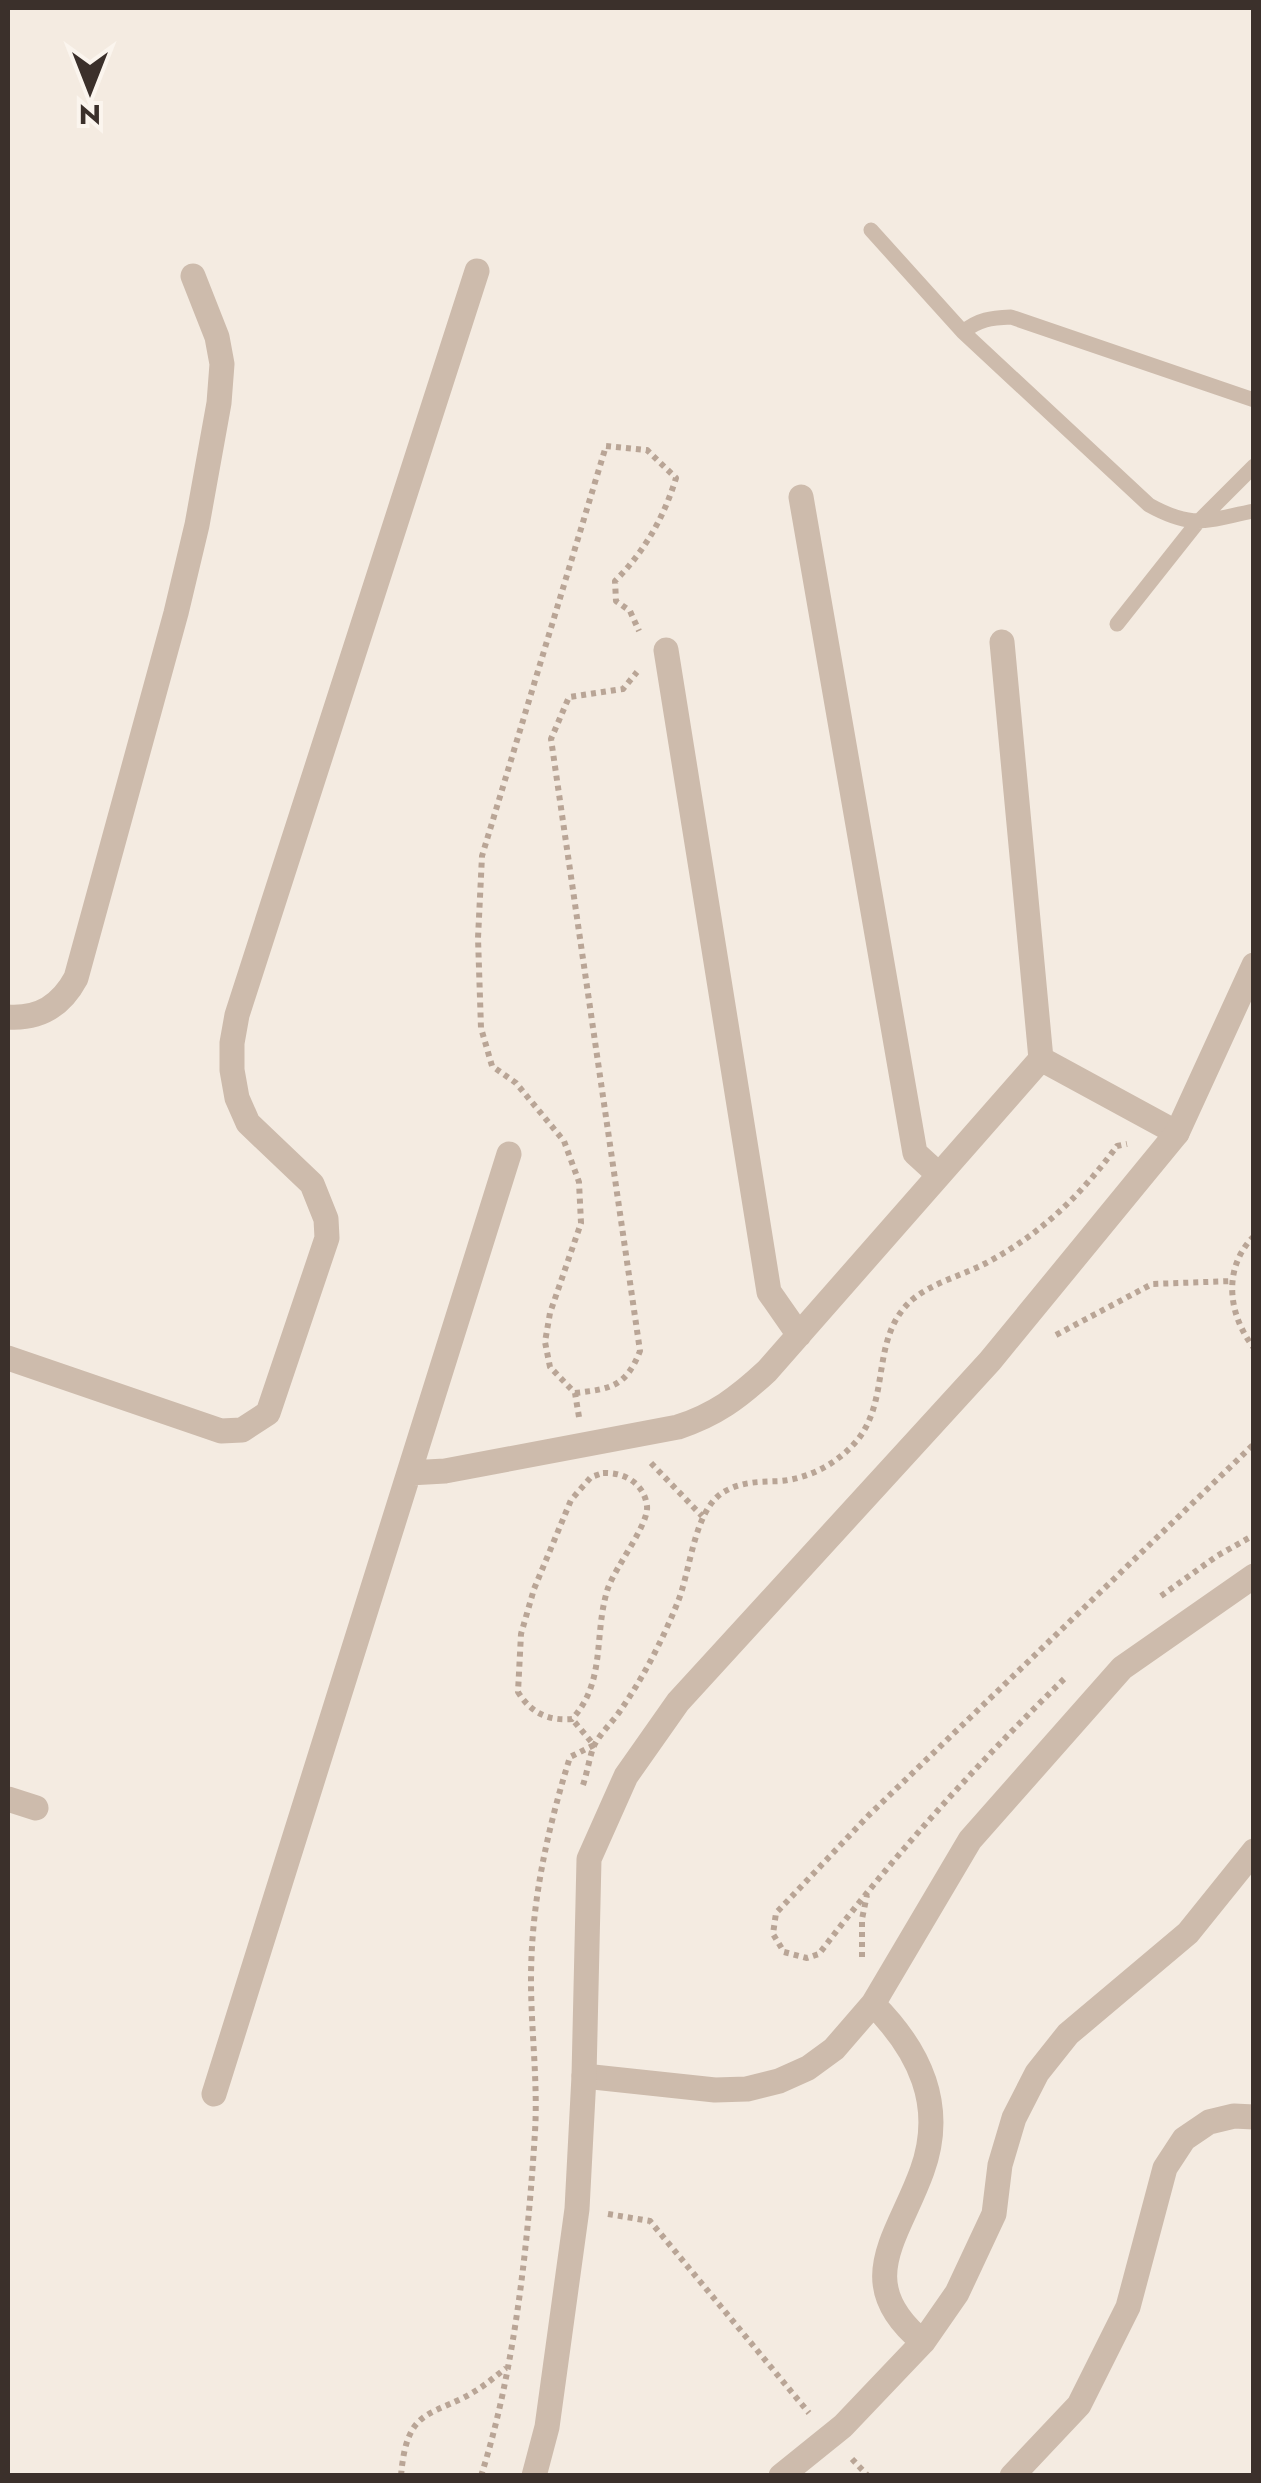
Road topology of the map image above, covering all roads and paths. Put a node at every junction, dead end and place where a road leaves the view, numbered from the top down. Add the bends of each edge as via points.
1 (870, 230) dead end
2 (477, 272) dead end
3 (193, 276) dead end
4 (963, 332) junction
5 (1254, 400) edge
6 (1254, 466) edge
7 (802, 498) dead end
8 (1254, 511) edge
9 (1197, 523) junction
10 (1117, 624) dead end
11 (1002, 642) dead end
12 (655, 646) joint
13 (641, 666) dead end
14 (1254, 966) edge
15 (8, 1017) edge
16 (1041, 1059) junction
17 (1177, 1133) junction
18 (509, 1154) dead end
19 (938, 1174) junction
20 (1254, 1236) edge
21 (1232, 1281) junction
22 (799, 1335) junction
23 (1050, 1338) dead end
24 (1254, 1348) edge
25 (8, 1358) edge
26 (575, 1393) junction
27 (625, 1437) junction
28 (1254, 1444) edge
29 (584, 1445) junction
30 (409, 1472) junction
31 (702, 1516) junction
32 (1254, 1535) edge
33 (1254, 1576) edge
34 (1158, 1598) dead end
35 (1067, 1676) dead end
36 (572, 1719) junction
37 (594, 1745) junction
38 (580, 1796) dead end
39 (8, 1799) edge
40 (36, 1808) dead end
41 (1254, 1850) edge
42 (873, 2004) junction
43 (584, 2076) junction
44 (214, 2094) dead end
45 (1254, 2117) edge
46 (577, 2209) junction
47 (923, 2342) junction
48 (506, 2368) junction
49 (828, 2436) junction
50 (401, 2476) edge
51 (481, 2476) edge
52 (534, 2476) edge
53 (782, 2476) edge
54 (868, 2476) edge
55 (1012, 2476) edge

1 - 4 lane
2 - 25 street via 232,1042 237,1098 248,1124 312,1184 326,1220 323,1256 268,1413 242,1430 221,1432
3 - 15 street via 222,364 198,525 76,978 60,1001 36,1016
4 - 5 lane via 974,322 1011,317
4 - 9 lane via 1149,505
6 - 9 lane
7 - 19 street via 915,1153
8 - 9 lane
9 - 10 lane
11 - 16 street
12 - 22 street via 769,1292
12 - 26 path via 616,601 615,581 637,559 676,478 647,450 606,446 482,856 478,938 482,1028 492,1066 516,1083 564,1141 579,1182 581,1223 545,1342 550,1367
13 - 26 path via 624,689 569,697 551,739 640,1351 632,1370 610,1389
14 - 17 street
16 - 17 street
16 - 19 street
17 - 31 path via 1117,1146 1090,1182 1026,1239 914,1298 888,1334 870,1420 844,1454 807,1475 736,1486
17 - 43 street via 990,1361 678,1702 626,1776 588,1860
18 - 30 street
19 - 22 street
20 - 21 path
21 - 23 path via 1152,1284
21 - 24 path via 1236,1318
22 - 27 street via 736,1400 710,1416
26 - 29 path
27 - 29 street
27 - 31 path
28 - 35 path via 776,1913 773,1934 784,1952 819,1954 868,1888
29 - 30 street
30 - 44 street
31 - 37 path via 663,1638
32 - 34 path
33 - 42 street via 1122,1668 970,1840
36 - 36 path via 534,1712 518,1692 521,1634 571,1500 591,1477 615,1472 643,1492 647,1514 606,1592 597,1676
36 - 37 path
37 - 38 path
37 - 48 path via 570,1758 534,1908 535,2130
39 - 40 street
41 - 47 street via 1188,1933 1068,2034 1037,2074 1014,2118 994,2214 957,2293
42 - 43 street via 808,2068 747,2089
42 - 47 street via 918,2061 928,2096 924,2168 884,2266 888,2302
43 - 46 street
45 - 55 street via 1209,2122 1184,2139 1165,2168 1128,2307 1079,2405
46 - 49 path via 650,2221
46 - 52 street
47 - 49 street
48 - 50 path via 480,2389 422,2417 412,2429
48 - 51 path
49 - 53 street
49 - 54 path

